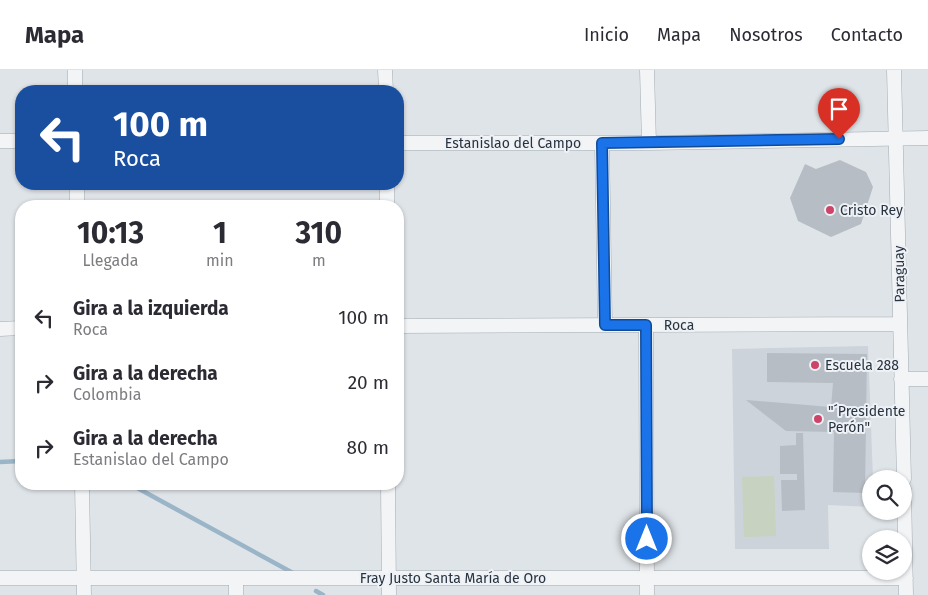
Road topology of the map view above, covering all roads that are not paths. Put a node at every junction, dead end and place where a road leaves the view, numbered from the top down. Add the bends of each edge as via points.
1 (75, 70) edge
2 (385, 70) edge
3 (647, 70) edge
4 (894, 70) edge
5 (76, 85) edge
6 (386, 85) edge
7 (896, 138) junction
8 (928, 138) edge
9 (0, 141) edge
10 (15, 141) edge
11 (404, 143) edge
12 (602, 143) junction
13 (649, 143) junction
14 (900, 324) junction
15 (605, 325) junction
16 (646, 325) junction
17 (404, 326) edge
18 (15, 328) edge
19 (0, 329) edge
20 (901, 379) junction
21 (928, 379) edge
22 (904, 470) edge
23 (82, 490) edge
24 (388, 490) edge
25 (0, 578) edge
26 (83, 578) junction
27 (236, 578) junction
28 (389, 578) junction
29 (647, 578) junction
30 (862, 578) edge
31 (906, 580) edge
32 (84, 595) edge
33 (236, 595) edge
34 (389, 595) edge
35 (647, 595) edge
36 (906, 595) edge

1 - 5 street
2 - 6 street
3 - 13 street
4 - 7 street, Paraguay
7 - 8 street, Estanislao del Campo
7 - 13 street, Estanislao del Campo
7 - 14 street, Paraguay
9 - 10 street
11 - 12 street, Estanislao del Campo
12 - 13 street, Estanislao del Campo
12 - 15 street
14 - 16 street, Roca
14 - 20 street, Paraguay
15 - 16 street, Roca
15 - 17 street, Roca
16 - 29 street
18 - 19 street
20 - 21 street
20 - 22 street, Paraguay
23 - 26 street
24 - 28 street
25 - 26 street, Fray Justo Santa María de Oro
26 - 27 street, Fray Justo Santa María de Oro
26 - 32 street
27 - 28 street, Fray Justo Santa María de Oro
27 - 33 street
28 - 29 street, Fray Justo Santa María de Oro
28 - 34 street
29 - 30 street, Fray Justo Santa María de Oro
29 - 35 street
31 - 36 street

